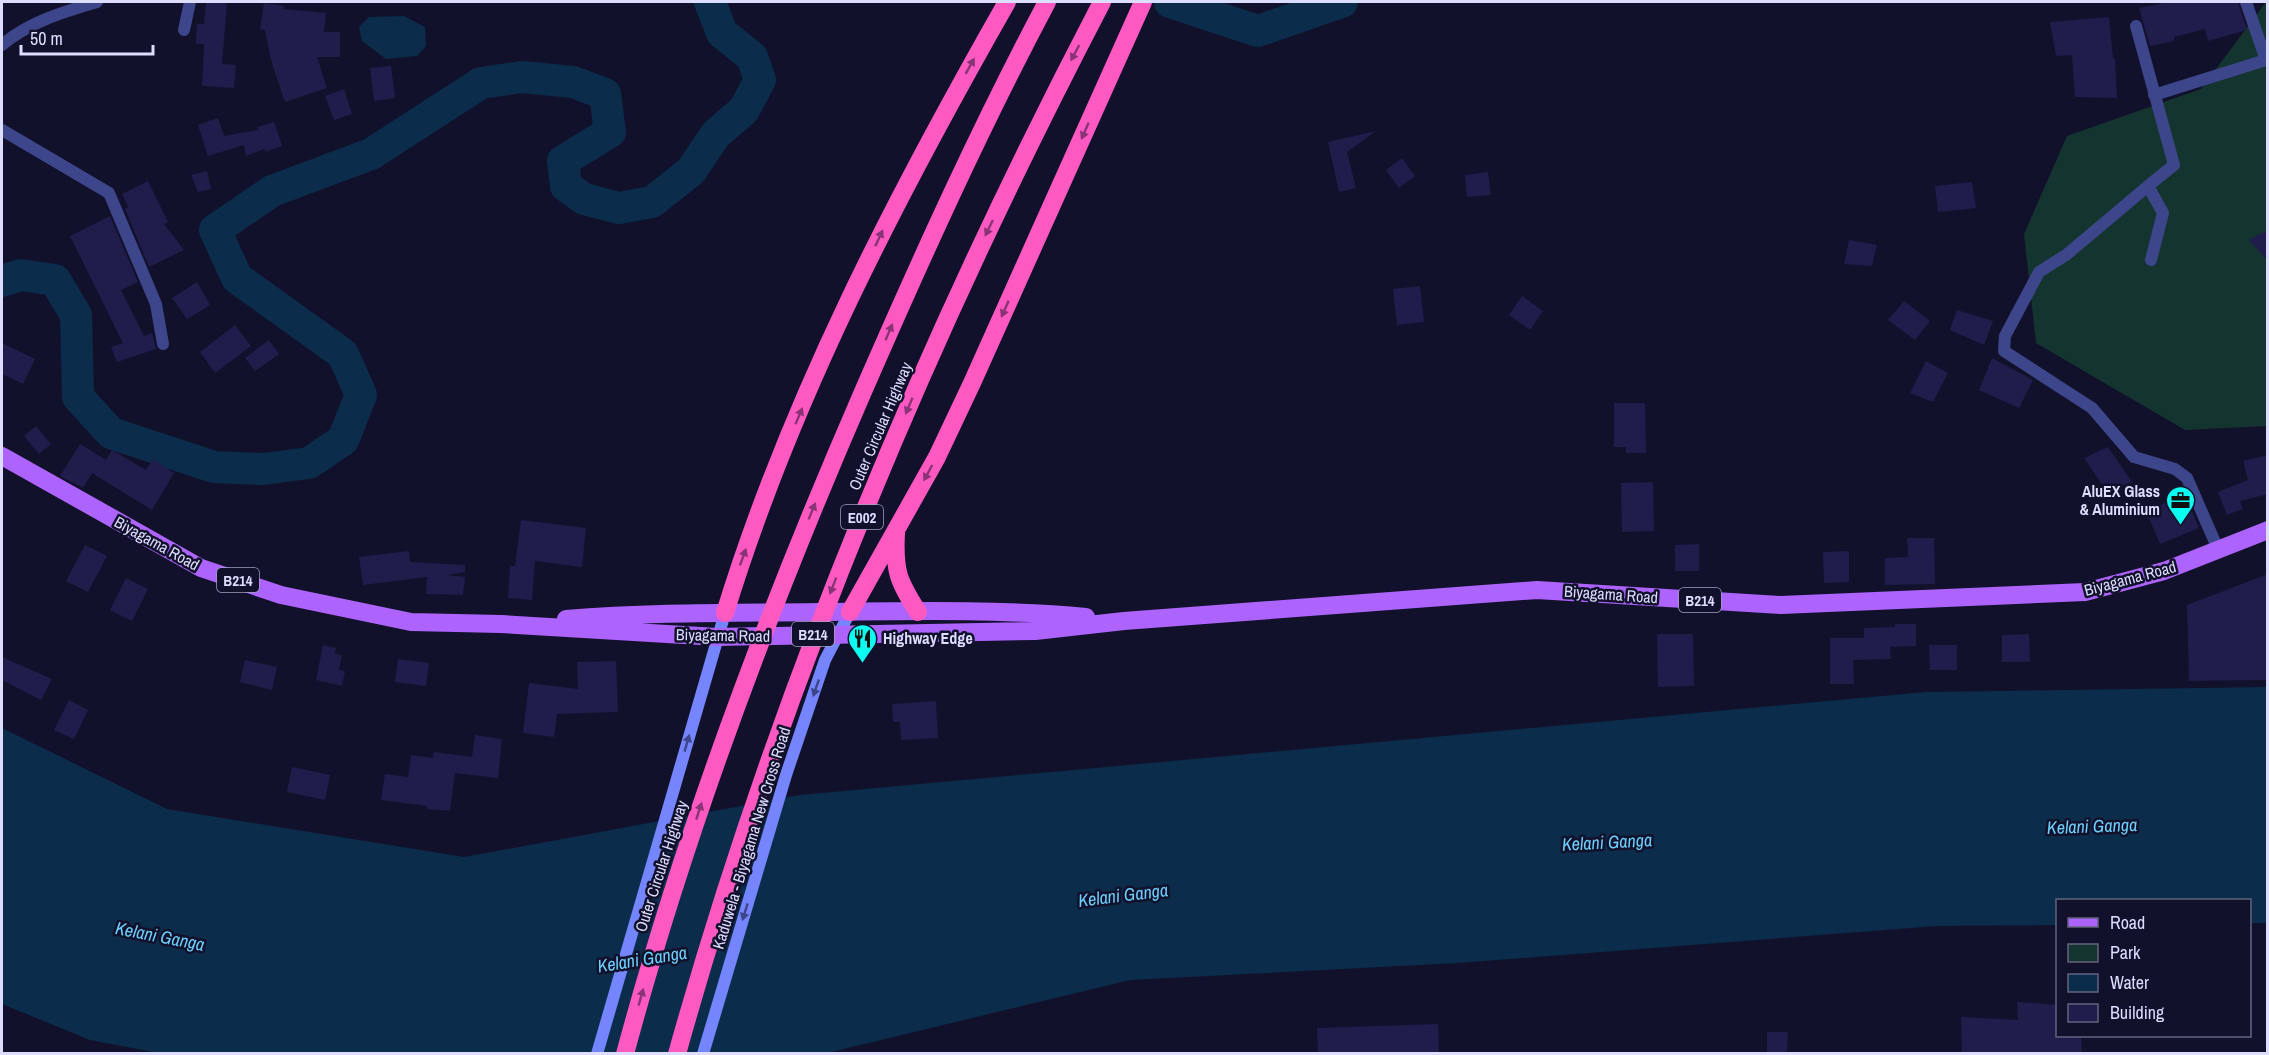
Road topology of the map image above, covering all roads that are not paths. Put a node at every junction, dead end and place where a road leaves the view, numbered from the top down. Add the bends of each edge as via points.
1 (97, 2) edge
2 (190, 2) edge
3 (1007, 2) edge
4 (1047, 2) edge
5 (1102, 2) edge
6 (1143, 2) edge
7 (2246, 2) edge
8 (2136, 26) dead end
9 (184, 30) dead end
10 (2, 45) edge
11 (2267, 62) edge
12 (2154, 95) junction
13 (2, 130) edge
14 (2148, 186) junction
15 (2151, 260) dead end
16 (163, 344) dead end
17 (2, 456) edge
18 (2268, 530) edge
19 (896, 531) junction
20 (2218, 549) junction
21 (849, 612) junction
22 (918, 612) junction
23 (725, 613) junction
24 (1124, 621) junction
25 (501, 624) junction
26 (838, 634) junction
27 (717, 637) junction
28 (597, 1053) edge
29 (625, 1053) edge
30 (677, 1053) edge
31 (703, 1053) edge

1 - 10 street via 53,15
2 - 9 street
23 -> 3 highway via 776,470 833,335 936,126
29 -> 4 highway, Outer Circular Highway, bridge via 662,924 716,762 804,530 912,277 1005,80
5 -> 30 highway, Outer Circular Highway / E002, bridge via 962,284 840,569 763,776 710,935
6 -> 19 highway via 972,383
7 - 11 street
8 - 12 street
11 - 12 street
12 - 14 street via 2174,165
13 - 16 street via 110,193 156,304
14 - 15 street via 2163,213
14 - 20 street via 2066,255 2039,272 2005,336 2004,351 2092,408 2134,457 2175,469 2187,478
17 - 25 main road, Biyagama Road / B214 via 201,568 281,595 411,622
18 - 20 main road, Biyagama Road / B214
19 - 21 highway
19 - 22 highway via 900,584
20 - 24 main road, Biyagama Road / B214 via 2164,571 2085,592 1781,605 1537,590
21 - 22 main road, Biyagama Road / B214
21 - 23 main road, Biyagama Road / B214
21 - 26 street, Kaduwela - Biyagama New Cross Road
22 - 24 main road, Biyagama Road / B214 via 1033,612
23 - 25 main road, Biyagama Road / B214 via 619,614
23 - 27 street
24 - 26 main road, Biyagama Road / B214 via 1035,631
25 - 27 main road, Biyagama Road / B214
26 - 27 main road, Biyagama Road / B214
26 -> 31 street, Kaduwela - Biyagama New Cross Road via 825,660 786,775
28 -> 27 street

